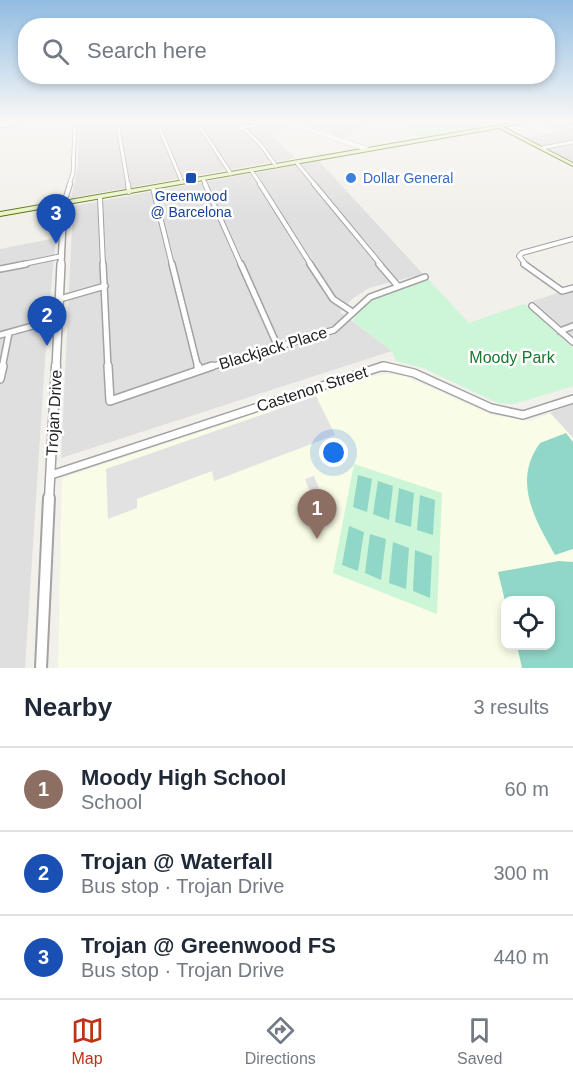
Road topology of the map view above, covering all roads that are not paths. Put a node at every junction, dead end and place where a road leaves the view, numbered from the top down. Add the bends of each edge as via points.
1 (74, 153) edge
2 (122, 153) edge
3 (170, 153) edge
4 (217, 153) edge
5 (267, 153) edge
6 (344, 153) edge
7 (551, 153) edge
8 (296, 162) junction
9 (573, 165) edge
10 (276, 166) junction
11 (251, 170) junction
12 (231, 174) junction
13 (204, 179) junction
14 (182, 183) junction
15 (153, 188) junction
16 (129, 192) junction
17 (100, 198) junction
18 (64, 203) junction
19 (0, 214) edge
20 (573, 239) edge
21 (62, 256) junction
22 (0, 269) edge
23 (424, 277) dead end
24 (397, 285) junction
25 (105, 286) junction
26 (573, 288) edge
27 (60, 299) junction
28 (532, 306) dead end
29 (351, 311) junction
30 (58, 320) junction
31 (573, 326) edge
32 (560, 331) junction
33 (9, 333) junction
34 (0, 335) edge
35 (573, 342) edge
36 (278, 347) junction
37 (200, 370) junction
38 (0, 379) edge
39 (573, 399) edge
40 (51, 475) junction
41 (41, 668) edge

1 - 18 street, Trojan Drive via 73,173
2 - 16 street
3 - 14 street
4 - 12 street
5 - 10 street
6 - 8 main road
7 - 9 main road
8 - 10 main road
8 - 24 street
10 - 11 main road
11 - 12 main road
11 - 29 street via 333,299
12 - 13 main road
13 - 14 main road
13 - 36 street
14 - 15 main road
15 - 16 main road
15 - 37 street
16 - 17 main road
17 - 18 main road
17 - 25 street
18 - 19 main road
18 - 21 street, Trojan Drive
20 - 26 street via 519,256 562,291
21 - 22 street
21 - 27 street, Trojan Drive
23 - 24 street, Blackjack Place
24 - 29 street, Blackjack Place
25 - 27 street
25 - 37 street, Blackjack Place via 110,401
27 - 30 street, Trojan Drive
28 - 32 street
29 - 36 street, Blackjack Place via 334,330
30 - 33 street
30 - 40 street, Trojan Drive
31 - 32 street
32 - 35 street
33 - 34 street
33 - 38 street
36 - 37 street, Blackjack Place
39 - 40 street, Castenon Street via 523,415 491,408 414,373 382,366
40 - 41 street, Trojan Drive

